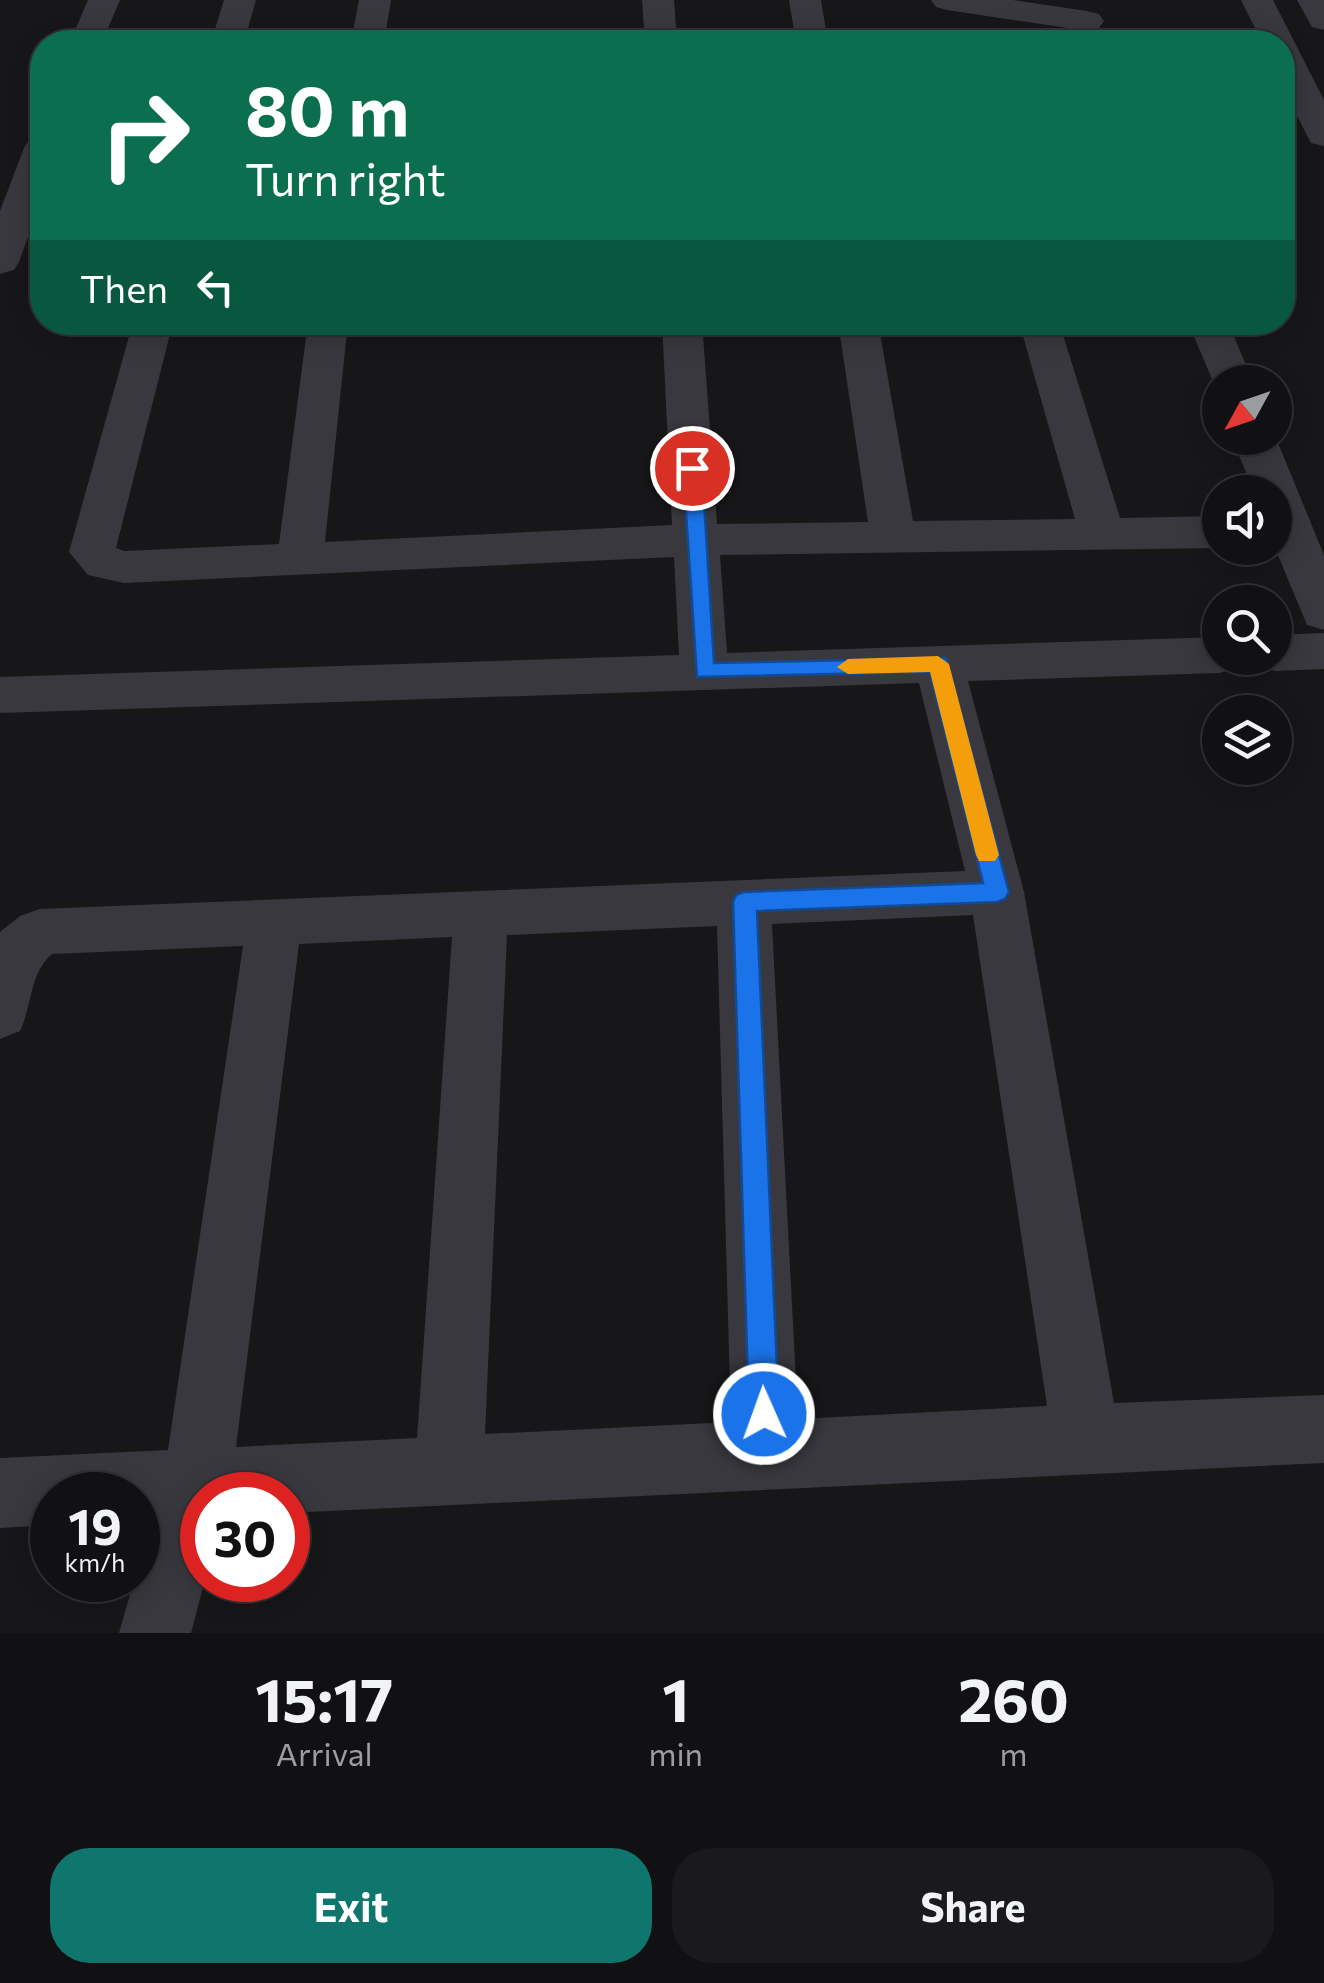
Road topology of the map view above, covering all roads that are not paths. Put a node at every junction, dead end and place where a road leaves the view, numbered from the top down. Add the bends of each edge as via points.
1 (104, 0) edge
2 (240, 0) edge
3 (375, 0) edge
4 (658, 0) edge
5 (805, 0) edge
6 (1257, 0) edge
7 (1313, 0) edge
8 (951, 10) edge
9 (1324, 20) edge
10 (1087, 21) edge
11 (91, 30) edge
12 (231, 30) edge
13 (370, 30) edge
14 (660, 30) edge
15 (810, 30) edge
16 (1272, 30) edge
17 (1295, 75) edge
18 (1320, 120) edge
19 (21, 202) edge
20 (0, 262) edge
21 (150, 335) edge
22 (326, 335) edge
23 (683, 335) edge
24 (860, 335) edge
25 (1043, 335) edge
26 (1213, 335) edge
27 (1225, 365) edge
28 (1324, 496) edge
29 (1292, 513) edge
30 (1202, 532) edge
31 (1102, 534) junction
32 (893, 537) junction
33 (698, 540) junction
34 (1292, 543) edge
35 (300, 559) junction
36 (1324, 613) edge
37 (1324, 651) edge
38 (1292, 652) edge
39 (1202, 655) edge
40 (938, 664) junction
41 (704, 672) junction
42 (0, 695) edge
43 (997, 892) junction
44 (744, 902) junction
45 (481, 912) junction
46 (274, 921) junction
47 (0, 1014) edge
48 (1324, 1429) edge
49 (1086, 1438) junction
50 (766, 1454) junction
51 (449, 1470) junction
52 (199, 1472) edge
53 (310, 1477) edge
54 (180, 1484) edge
55 (0, 1493) edge
56 (180, 1542) edge
57 (154, 1633) edge

1 - 11 street
2 - 12 street
3 - 13 street
4 - 14 street
5 - 15 street
6 - 16 street
7 - 9 street
8 - 10 street
17 - 18 street
19 - 20 street
21 - 35 street via 92,552 104,564 124,567
22 - 35 street
23 - 33 street
24 - 32 street
25 - 31 street
26 - 27 street
28 - 29 street
30 - 31 street
31 - 32 street
32 - 33 street
33 - 35 street
33 - 41 street
34 - 36 street
37 - 38 street
39 - 40 street
40 - 41 street
40 - 43 street
41 - 42 street
43 - 44 street
43 - 49 street
44 - 45 street
44 - 50 street
45 - 46 street
45 - 51 street
46 - 47 street via 40,932 14,953
46 - 52 street
48 - 49 street
49 - 50 street
50 - 51 street
51 - 53 street
54 - 55 street
56 - 57 street

